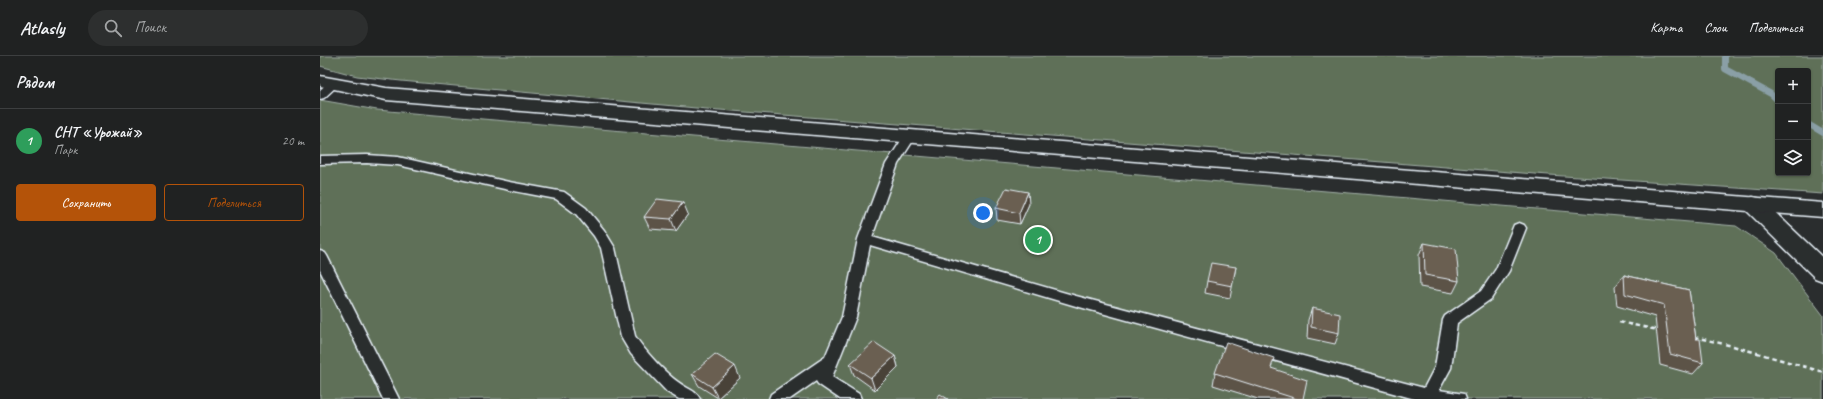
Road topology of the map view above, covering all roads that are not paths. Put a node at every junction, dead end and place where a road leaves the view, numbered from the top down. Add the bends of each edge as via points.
1 (324, 87) edge
2 (910, 136) junction
3 (320, 160) edge
4 (1753, 204) junction
5 (1823, 210) edge
6 (1519, 228) dead end
7 (865, 239) junction
8 (320, 256) edge
9 (1823, 272) edge
10 (831, 360) junction
11 (1428, 398) edge
12 (391, 399) edge
13 (692, 399) edge
14 (777, 399) edge
15 (854, 399) edge
16 (1458, 399) edge

1 - 2 street
2 - 4 street
2 - 7 lane via 892,164
3 - 13 lane via 398,161 560,195 581,211 608,248 628,337 636,350 672,387
4 - 5 street
4 - 9 street
6 - 11 lane via 1502,271 1486,295 1450,320 1443,368
7 - 10 lane via 850,317
7 - 11 lane via 992,278
8 - 12 lane
10 - 14 lane
10 - 15 lane via 823,379
11 - 16 lane

